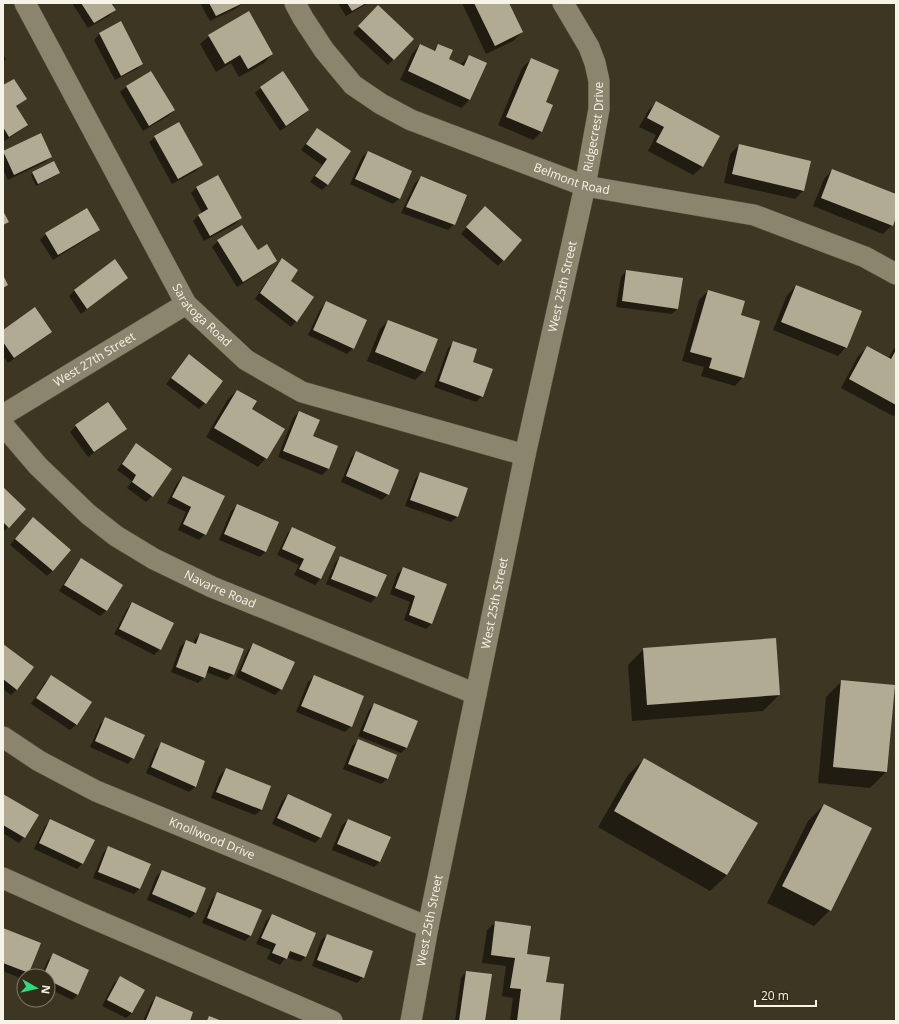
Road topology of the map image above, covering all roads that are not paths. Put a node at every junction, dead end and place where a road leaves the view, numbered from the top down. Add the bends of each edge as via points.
1 (25, 3) edge
2 (295, 3) edge
3 (563, 3) edge
4 (585, 186) junction
5 (896, 274) edge
6 (186, 304) junction
7 (3, 415) edge
8 (3, 425) edge
9 (525, 455) junction
10 (476, 694) junction
11 (3, 737) edge
12 (3, 878) edge
13 (428, 927) junction
14 (332, 1021) edge
15 (411, 1021) edge

1 - 6 street, Saratoga Road
2 - 4 street, Belmont Road via 324,50 354,85 381,104 411,120
3 - 4 street, Ridgecrest Drive via 589,47 599,81 599,109
4 - 5 street, Belmont Road via 754,215 865,257
4 - 9 street, West 25th Street
6 - 7 street, West 27th Street
6 - 9 street, Saratoga Road via 246,360 302,392
8 - 10 street, Navarre Road via 38,466 88,514 116,536 154,559 212,587
9 - 10 street, West 25th Street
10 - 13 street, West 25th Street
11 - 13 street, Knollwood Drive via 96,791
12 - 14 street
13 - 15 street, West 25th Street

